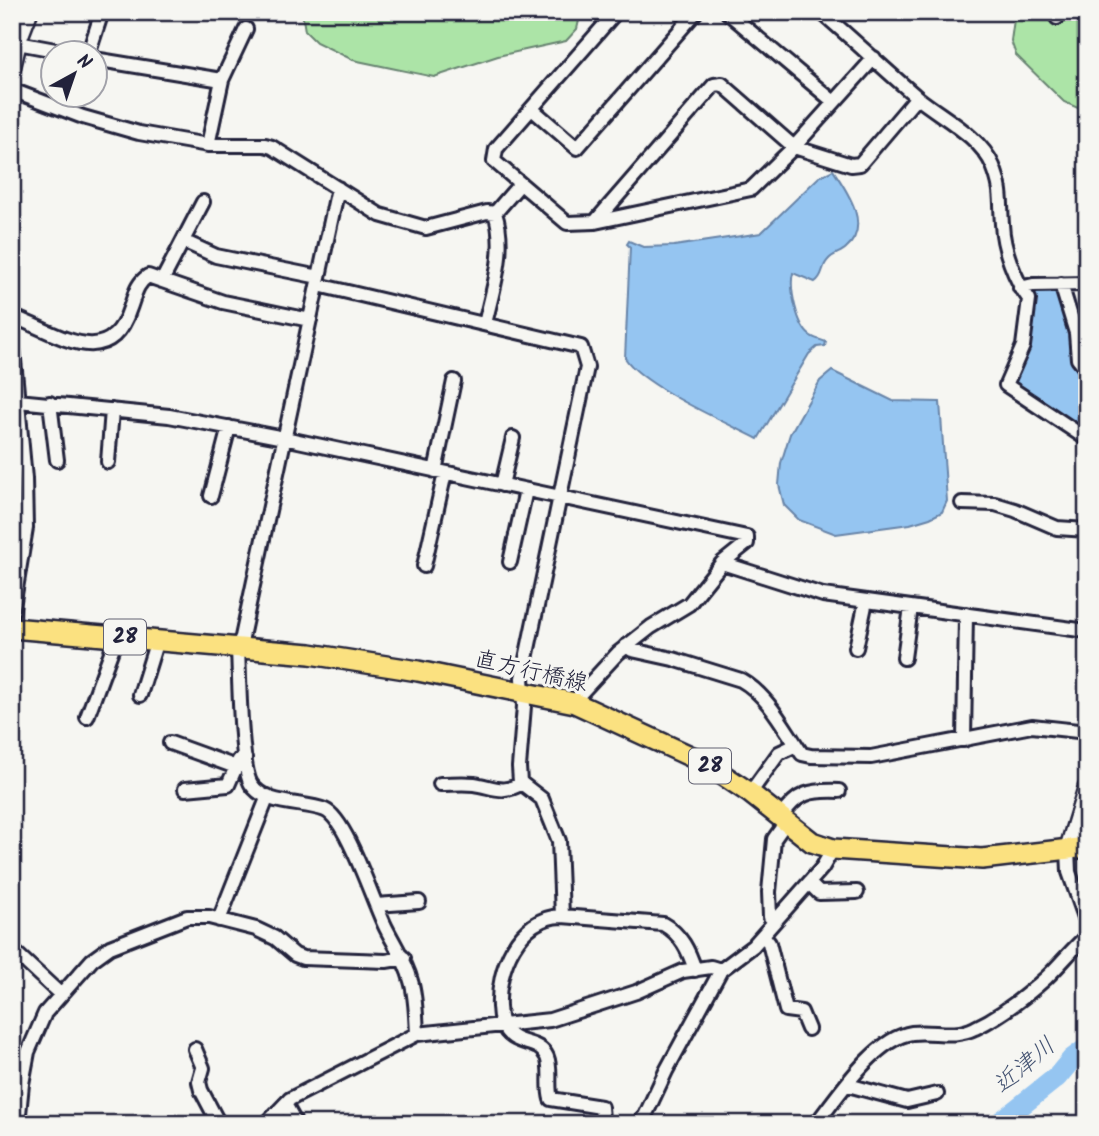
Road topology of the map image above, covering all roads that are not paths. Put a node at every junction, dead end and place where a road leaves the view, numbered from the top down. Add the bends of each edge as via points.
1 (29, 12) edge
2 (102, 12) edge
3 (616, 12) edge
4 (696, 12) edge
5 (727, 12) edge
6 (821, 12) edge
7 (246, 29) dead end
8 (94, 38) edge
9 (18, 43) junction
10 (38, 47) edge
11 (874, 58) junction
12 (108, 61) edge
13 (12, 67) edge
14 (222, 80) junction
15 (12, 90) edge
16 (917, 97) junction
17 (834, 102) junction
18 (531, 109) junction
19 (208, 145) junction
20 (794, 147) junction
21 (520, 184) junction
22 (338, 188) junction
23 (202, 202) dead end
24 (495, 213) junction
25 (595, 222) junction
26 (183, 241) junction
27 (162, 281) junction
28 (318, 281) junction
29 (1061, 284) junction
30 (1087, 284) edge
31 (1020, 288) junction
32 (12, 318) edge
33 (310, 320) junction
34 (485, 324) junction
35 (12, 338) edge
36 (1087, 370) edge
37 (454, 381) dead end
38 (18, 401) junction
39 (50, 404) junction
40 (112, 410) junction
41 (229, 428) junction
42 (1085, 434) edge
43 (284, 438) junction
44 (513, 438) dead end
45 (57, 460) dead end
46 (108, 462) dead end
47 (440, 472) junction
48 (502, 485) junction
49 (526, 490) junction
50 (211, 496) dead end
51 (561, 498) junction
52 (962, 503) dead end
53 (1087, 530) edge
54 (510, 562) dead end
55 (722, 563) junction
56 (424, 566) dead end
57 (866, 601) junction
58 (911, 607) junction
59 (12, 613) edge
60 (967, 614) junction
61 (12, 628) edge
62 (1087, 631) edge
63 (117, 636) junction
64 (157, 640) junction
65 (238, 646) junction
66 (626, 646) junction
67 (856, 648) dead end
68 (904, 658) dead end
69 (523, 693) junction
70 (140, 695) dead end
71 (575, 703) junction
72 (87, 717) dead end
73 (1087, 732) edge
74 (964, 740) junction
75 (170, 743) dead end
76 (796, 745) junction
77 (241, 762) junction
78 (522, 783) junction
79 (440, 784) dead end
80 (1087, 787) edge
81 (185, 789) dead end
82 (839, 791) dead end
83 (750, 793) junction
84 (268, 796) junction
85 (783, 819) junction
86 (1077, 848) edge
87 (833, 849) junction
88 (809, 883) junction
89 (857, 892) dead end
90 (419, 902) dead end
91 (376, 905) junction
92 (562, 916) junction
93 (219, 920) junction
94 (775, 922) junction
95 (1087, 923) edge
96 (763, 935) junction
97 (1087, 936) edge
98 (12, 953) edge
99 (404, 958) junction
100 (695, 970) junction
101 (721, 970) junction
102 (60, 994) junction
103 (502, 1025) junction
104 (808, 1029) dead end
105 (416, 1034) junction
106 (195, 1049) dead end
107 (848, 1085) junction
108 (937, 1094) dead end
109 (285, 1104) junction
110 (18, 1124) edge
111 (219, 1124) edge
112 (266, 1124) edge
113 (296, 1124) edge
114 (608, 1124) edge
115 (638, 1124) edge
116 (816, 1124) edge

1 - 9 street
2 - 8 street
3 - 18 street
4 - 18 street via 577,148
5 - 17 street
6 - 11 street
7 - 14 street
9 - 10 street
9 - 13 street
11 - 16 street
11 - 17 street
12 - 14 street
14 - 19 street
15 - 19 street via 83,117
16 - 20 street via 860,164 851,166
16 - 31 street via 976,143 992,164 1002,195 1004,237
17 - 20 street
18 - 21 street via 496,149 494,161
19 - 22 street via 272,147
20 - 25 street via 751,189
20 - 25 street via 722,84 714,85
21 - 24 street
21 - 25 street via 568,223
22 - 24 street via 380,215 426,228
22 - 28 street
23 - 26 street
24 - 34 street via 500,230 498,265
26 - 27 street
26 - 28 street via 216,256
27 - 32 street via 148,276 139,282 125,326 99,344 86,346
27 - 33 street via 223,302
28 - 33 street
28 - 34 street
29 - 30 street
29 - 31 street
29 - 36 street via 1076,333 1078,359
31 - 42 street via 1029,299 1023,346 1006,386
33 - 43 street
34 - 51 street via 581,347 587,367
35 - 38 street
37 - 47 street
38 - 39 street
38 - 59 street via 26,528
39 - 40 street
39 - 45 street
40 - 41 street
40 - 46 street
41 - 43 street
41 - 50 street
43 - 47 street
43 - 65 street
44 - 48 street
47 - 48 street
47 - 56 street
48 - 49 street
49 - 51 street
49 - 54 street
51 - 55 street via 747,537 747,543
51 - 69 street via 522,678
52 - 53 street via 995,504 1057,528
55 - 57 street via 823,595
55 - 66 street via 689,604
57 - 58 street
57 - 67 street
58 - 60 street
58 - 68 street
60 - 62 street
60 - 74 street
61 - 63 main road, 直方行橋線 / 28
63 - 64 main road, 直方行橋線 / 28
63 - 72 street
64 - 65 main road, 直方行橋線 / 28
64 - 70 street
65 - 69 main road, 直方行橋線 / 28 via 405,669
65 - 77 street
66 - 71 street
66 - 76 street via 751,685
69 - 71 main road, 直方行橋線 / 28
69 - 78 street
71 - 83 main road, 直方行橋線 / 28 via 705,763
73 - 74 street via 1032,726
74 - 76 street via 871,757 811,756 802,754
75 - 77 street
76 - 83 street via 779,753
77 - 81 street via 228,785
77 - 84 street via 256,791
78 - 79 street via 513,789 494,790 475,784
78 - 92 street via 542,799 559,841
80 - 86 street
82 - 85 street via 818,790 792,800
83 - 85 main road, 直方行橋線 / 28
84 - 91 street via 334,816
84 - 93 street
85 - 87 main road, 直方行橋線 / 28 via 812,842
85 - 94 street via 774,839 769,892 770,917
86 - 87 main road, 直方行橋線 / 28 via 982,859
86 - 95 street via 1069,872
87 - 88 street
88 - 89 street via 818,892
88 - 94 street
90 - 91 street
91 - 99 street
92 - 100 street via 671,928 685,945
92 - 103 street via 541,922 514,947 501,971 498,990
93 - 99 street via 256,929 303,958
93 - 102 street via 187,917 110,947
94 - 96 street
96 - 101 street
96 - 104 street via 786,1010 802,1012
97 - 107 street via 1002,1013 953,1035 911,1033 889,1041
98 - 102 street
99 - 105 street via 412,984
100 - 101 street
100 - 103 street via 550,1020
101 - 115 street
102 - 110 street via 45,1013 28,1052
103 - 105 street
103 - 114 street via 515,1040 538,1046 547,1056 551,1099 601,1107 602,1119
105 - 109 street
106 - 111 street via 203,1068 201,1090
107 - 108 street via 907,1101
107 - 116 street
109 - 112 street
109 - 113 street

